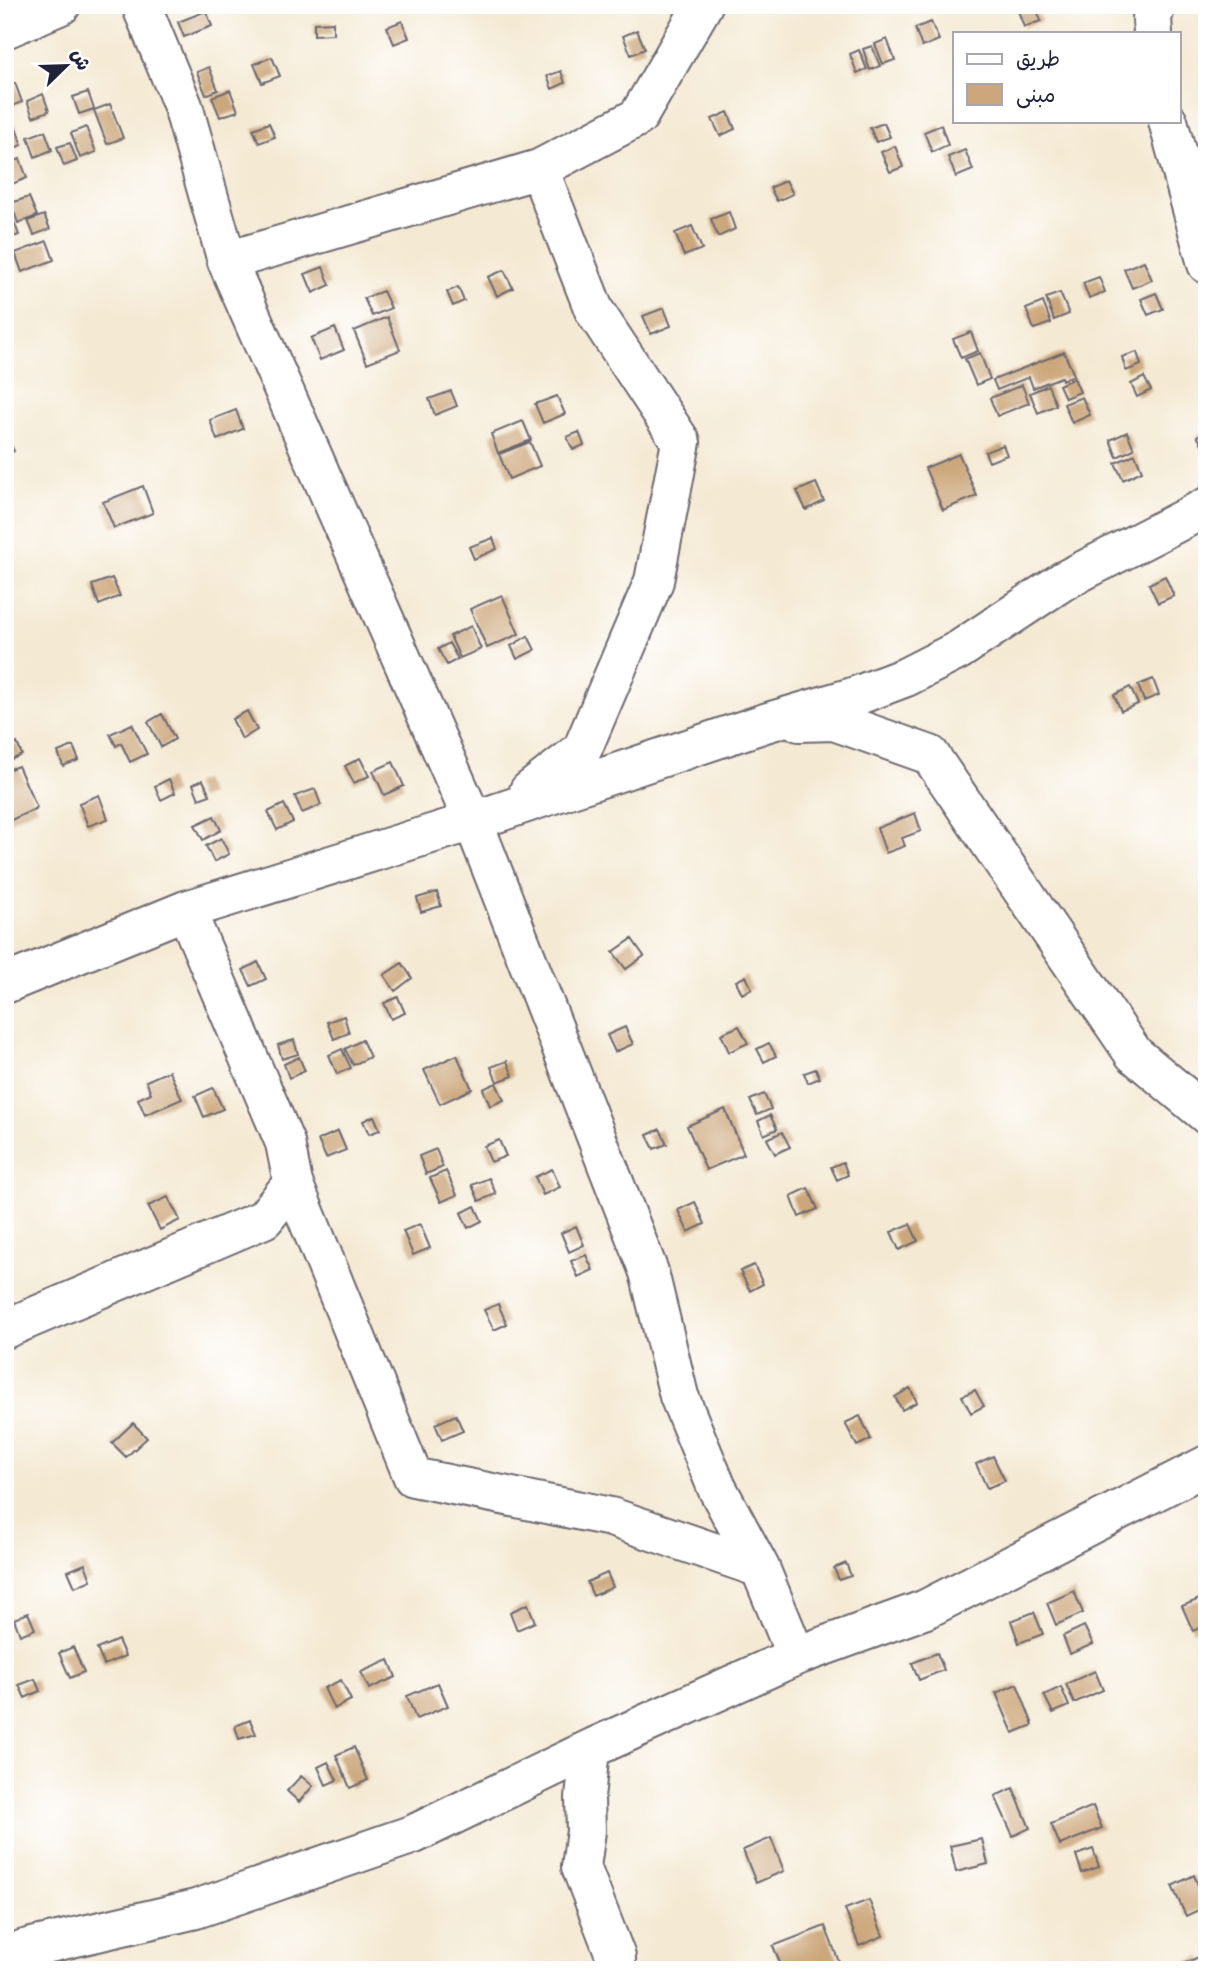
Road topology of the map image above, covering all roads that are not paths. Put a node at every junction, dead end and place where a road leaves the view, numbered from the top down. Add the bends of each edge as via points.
1 (61, 5) edge
2 (141, 5) edge
3 (703, 5) edge
4 (1156, 5) edge
5 (5, 29) edge
6 (1153, 32) edge
7 (1168, 122) edge
8 (539, 169) junction
9 (227, 261) junction
10 (1207, 264) edge
11 (1207, 507) edge
12 (765, 723) junction
13 (490, 815) junction
14 (186, 910) junction
15 (5, 984) edge
16 (1207, 1115) edge
17 (293, 1183) junction
18 (5, 1329) edge
19 (1207, 1465) edge
20 (760, 1567) junction
21 (796, 1656) junction
22 (590, 1749) junction
23 (5, 1955) edge
24 (616, 1970) edge

1 - 5 street
2 - 9 street via 183,106
3 - 8 street via 638,117
4 - 6 street
7 - 10 street
8 - 9 street
8 - 13 street via 594,310 681,442 654,581 582,750
9 - 13 street
11 - 12 street via 1063,581 959,650 905,677
12 - 13 street
12 - 16 street via 834,721 930,755 1133,1054
13 - 14 street
13 - 20 street via 649,1272 679,1396 717,1488
14 - 15 street
14 - 17 street via 285,1143
17 - 18 street via 264,1219
17 - 20 street via 413,1477 611,1517
19 - 21 street via 926,1609
20 - 21 street
21 - 22 street
22 - 23 street via 414,1835 197,1909
22 - 24 street via 580,1867 616,1957

